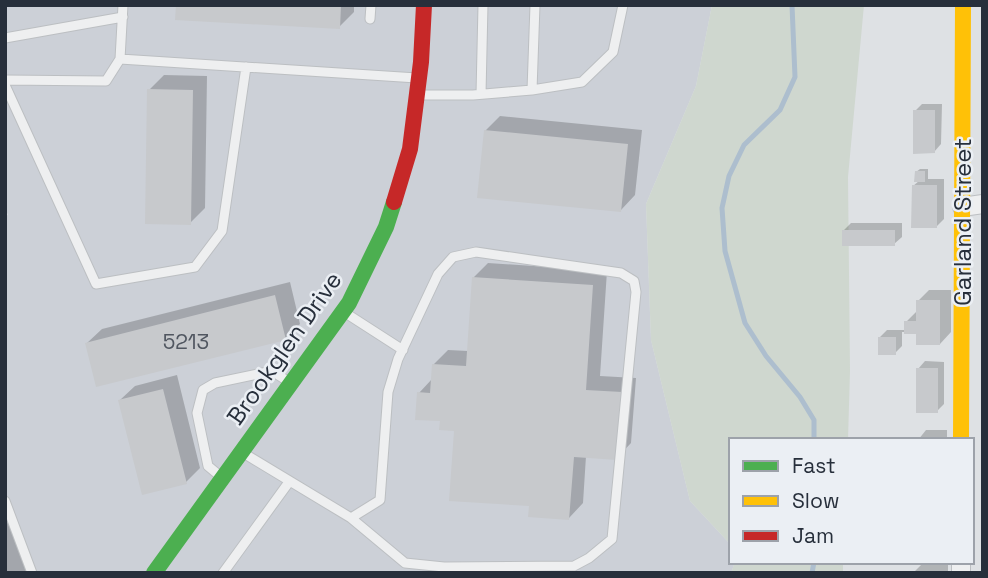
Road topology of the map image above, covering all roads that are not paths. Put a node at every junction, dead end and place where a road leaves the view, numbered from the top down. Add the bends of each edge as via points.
1 (124, 5) edge
2 (371, 5) edge
3 (424, 5) edge
4 (483, 5) edge
5 (535, 5) edge
6 (623, 5) edge
7 (963, 5) edge
8 (123, 18) junction
9 (370, 19) dead end
10 (5, 38) edge
11 (120, 59) junction
12 (246, 67) junction
13 (5, 80) edge
14 (5, 85) edge
15 (418, 87) junction
16 (532, 90) junction
17 (481, 94) junction
18 (983, 204) edge
19 (962, 208) junction
20 (343, 312) junction
21 (402, 350) junction
22 (290, 383) junction
23 (961, 438) edge
24 (240, 451) junction
25 (222, 477) junction
26 (289, 482) junction
27 (5, 501) edge
28 (351, 518) junction
29 (32, 573) edge
30 (154, 573) edge
31 (223, 573) edge

1 - 8 lane
2 - 9 lane
3 - 15 street, Brookglen Drive
4 - 17 lane
5 - 16 lane
6 - 16 lane via 613,52 582,82
7 - 19 street, Garland Street
8 - 10 lane
8 - 11 lane
11 - 12 lane
11 - 13 lane via 106,81
12 - 14 lane via 222,231 195,267 96,284
12 - 15 lane
15 - 17 lane via 456,96
15 - 20 street, Brookglen Drive via 410,149 386,227
16 - 17 lane
18 - 19 street
19 - 23 street, Garland Street
20 - 21 lane
20 - 22 street, Brookglen Drive
21 - 28 lane via 388,392 380,500
21 - 28 lane via 438,274 453,257 476,252 621,273 634,281 612,539 574,566 444,567 405,563
22 - 24 street, Brookglen Drive
22 - 25 lane via 272,372 215,383 203,390 197,413 208,466
24 - 25 street, Brookglen Drive
24 - 26 lane
25 - 30 street, Brookglen Drive
26 - 28 lane
26 - 31 lane
27 - 29 lane

